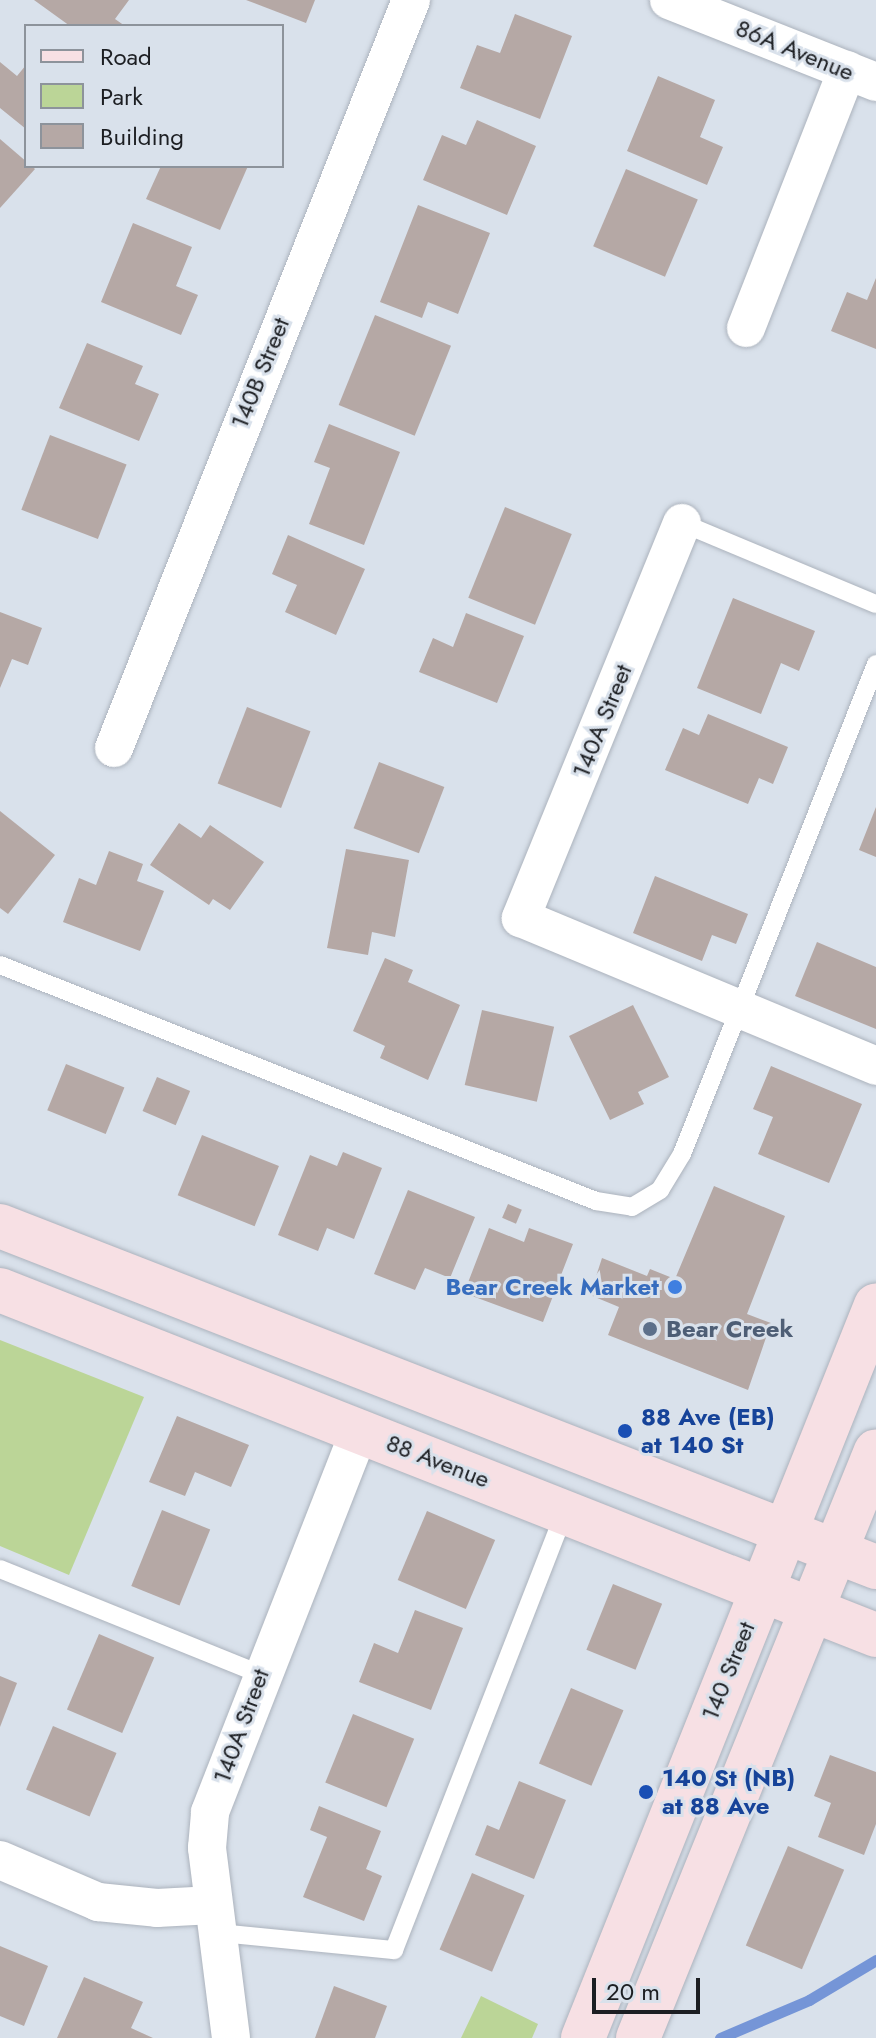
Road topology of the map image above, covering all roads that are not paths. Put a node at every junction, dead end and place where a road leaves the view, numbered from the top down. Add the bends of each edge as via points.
1 (411, 0) edge
2 (669, 0) edge
3 (861, 76) edge
4 (746, 328) dead end
5 (682, 523) joint
6 (876, 604) edge
7 (876, 664) edge
8 (114, 748) dead end
9 (0, 965) edge
10 (737, 1008) junction
11 (876, 1066) edge
12 (0, 1226) edge
13 (0, 1290) edge
14 (876, 1305) edge
15 (360, 1430) junction
16 (876, 1451) edge
17 (565, 1511) junction
18 (785, 1531) junction
19 (835, 1551) junction
20 (876, 1567) edge
21 (0, 1569) edge
22 (761, 1589) junction
23 (812, 1609) junction
24 (876, 1635) edge
25 (260, 1674) junction
26 (0, 1860) edge
27 (216, 1919) junction
28 (231, 2038) edge
29 (583, 2038) edge
30 (638, 2038) edge

1 - 8 street, 140B Street
2 - 3 street, 86A Avenue
3 - 4 street
5 - 6 lane
5 - 10 street, 140A Street via 521,918
7 - 10 lane
9 - 10 lane via 596,1201 632,1207 660,1190 682,1154
10 - 11 street
12 - 18 main road
13 - 15 main road, 88 Avenue
14 - 18 main road, 140 Street
15 - 17 main road, 88 Avenue
15 - 25 street, 140A Street
16 - 19 main road
17 - 22 main road, 88 Avenue
17 - 27 lane via 394,1950
18 - 19 main road
18 - 22 main road, 140 Street
19 - 20 main road
19 - 23 main road
21 - 25 lane
22 - 23 main road, 88 Avenue
22 - 29 main road, 140 Street
23 - 24 main road, 88 Avenue
23 - 30 main road
25 - 27 street, 140A Street via 210,1812 207,1848
26 - 27 street via 98,1902
27 - 28 street, 140A Street

